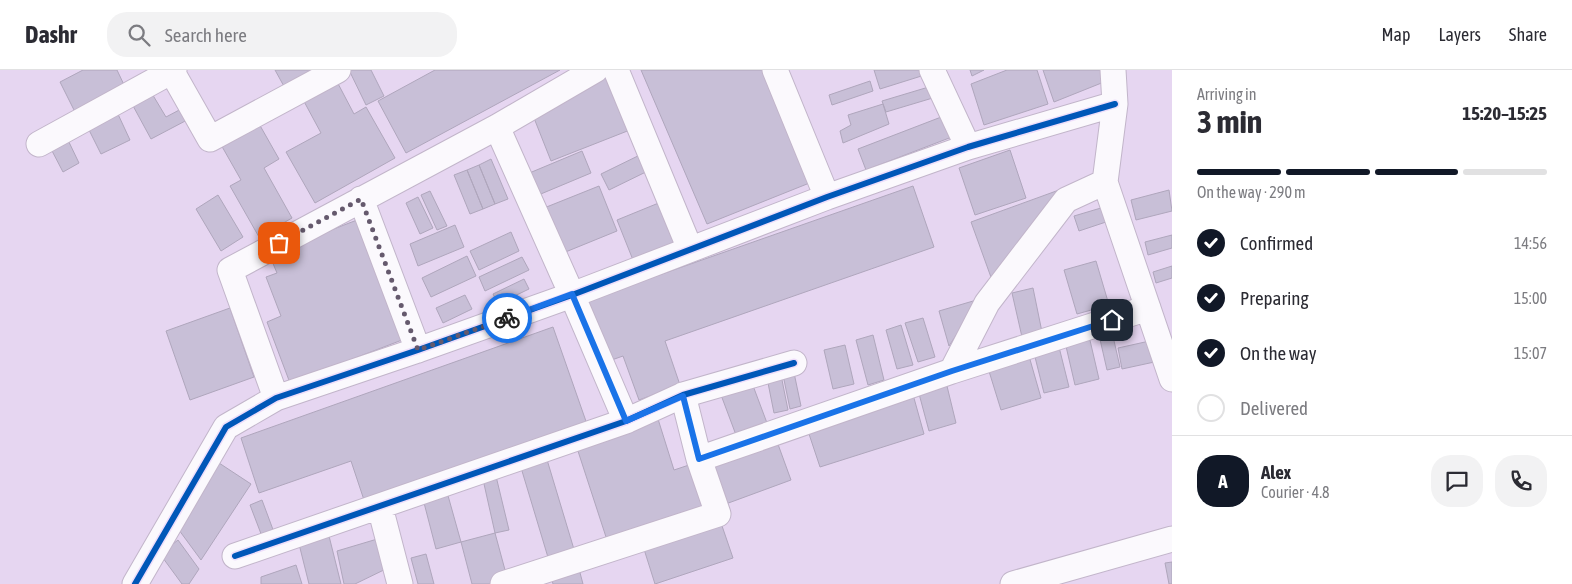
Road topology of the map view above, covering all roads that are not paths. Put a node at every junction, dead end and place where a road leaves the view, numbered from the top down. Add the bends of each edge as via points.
1 (172, 70) edge
2 (338, 70) edge
3 (595, 70) edge
4 (616, 70) edge
5 (775, 70) edge
6 (932, 70) edge
7 (1112, 70) edge
8 (1115, 104) junction
9 (497, 127) junction
10 (39, 144) dead end
11 (968, 147) junction
12 (1104, 182) junction
13 (827, 197) junction
14 (361, 199) junction
15 (690, 250) junction
16 (572, 294) junction
17 (1148, 308) junction
18 (418, 350) junction
19 (794, 363) dead end
20 (952, 371) junction
21 (1172, 379) edge
22 (683, 396) junction
23 (276, 398) junction
24 (626, 421) junction
25 (699, 459) junction
26 (380, 507) junction
27 (1172, 539) edge
28 (235, 556) dead end
29 (509, 583) edge
30 (135, 584) edge
31 (400, 584) edge
32 (1013, 584) edge

1 - 2 street via 210,139
1 - 10 street
3 - 9 street
4 - 15 street
5 - 13 street
6 - 11 street
7 - 8 street
8 - 11 street
8 - 12 street
9 - 14 street
9 - 16 street
11 - 13 street
12 - 17 street
12 - 20 street via 1066,200 987,304
13 - 15 street
14 - 18 street
14 - 23 street via 230,270
15 - 16 street
16 - 18 street
16 - 24 street
17 - 20 street
17 - 21 street
18 - 23 street
19 - 22 street
20 - 25 street
22 - 24 street
22 - 25 street
23 - 30 street via 226,427
24 - 26 street
25 - 29 street via 718,514
26 - 28 street
26 - 31 street
27 - 32 street

